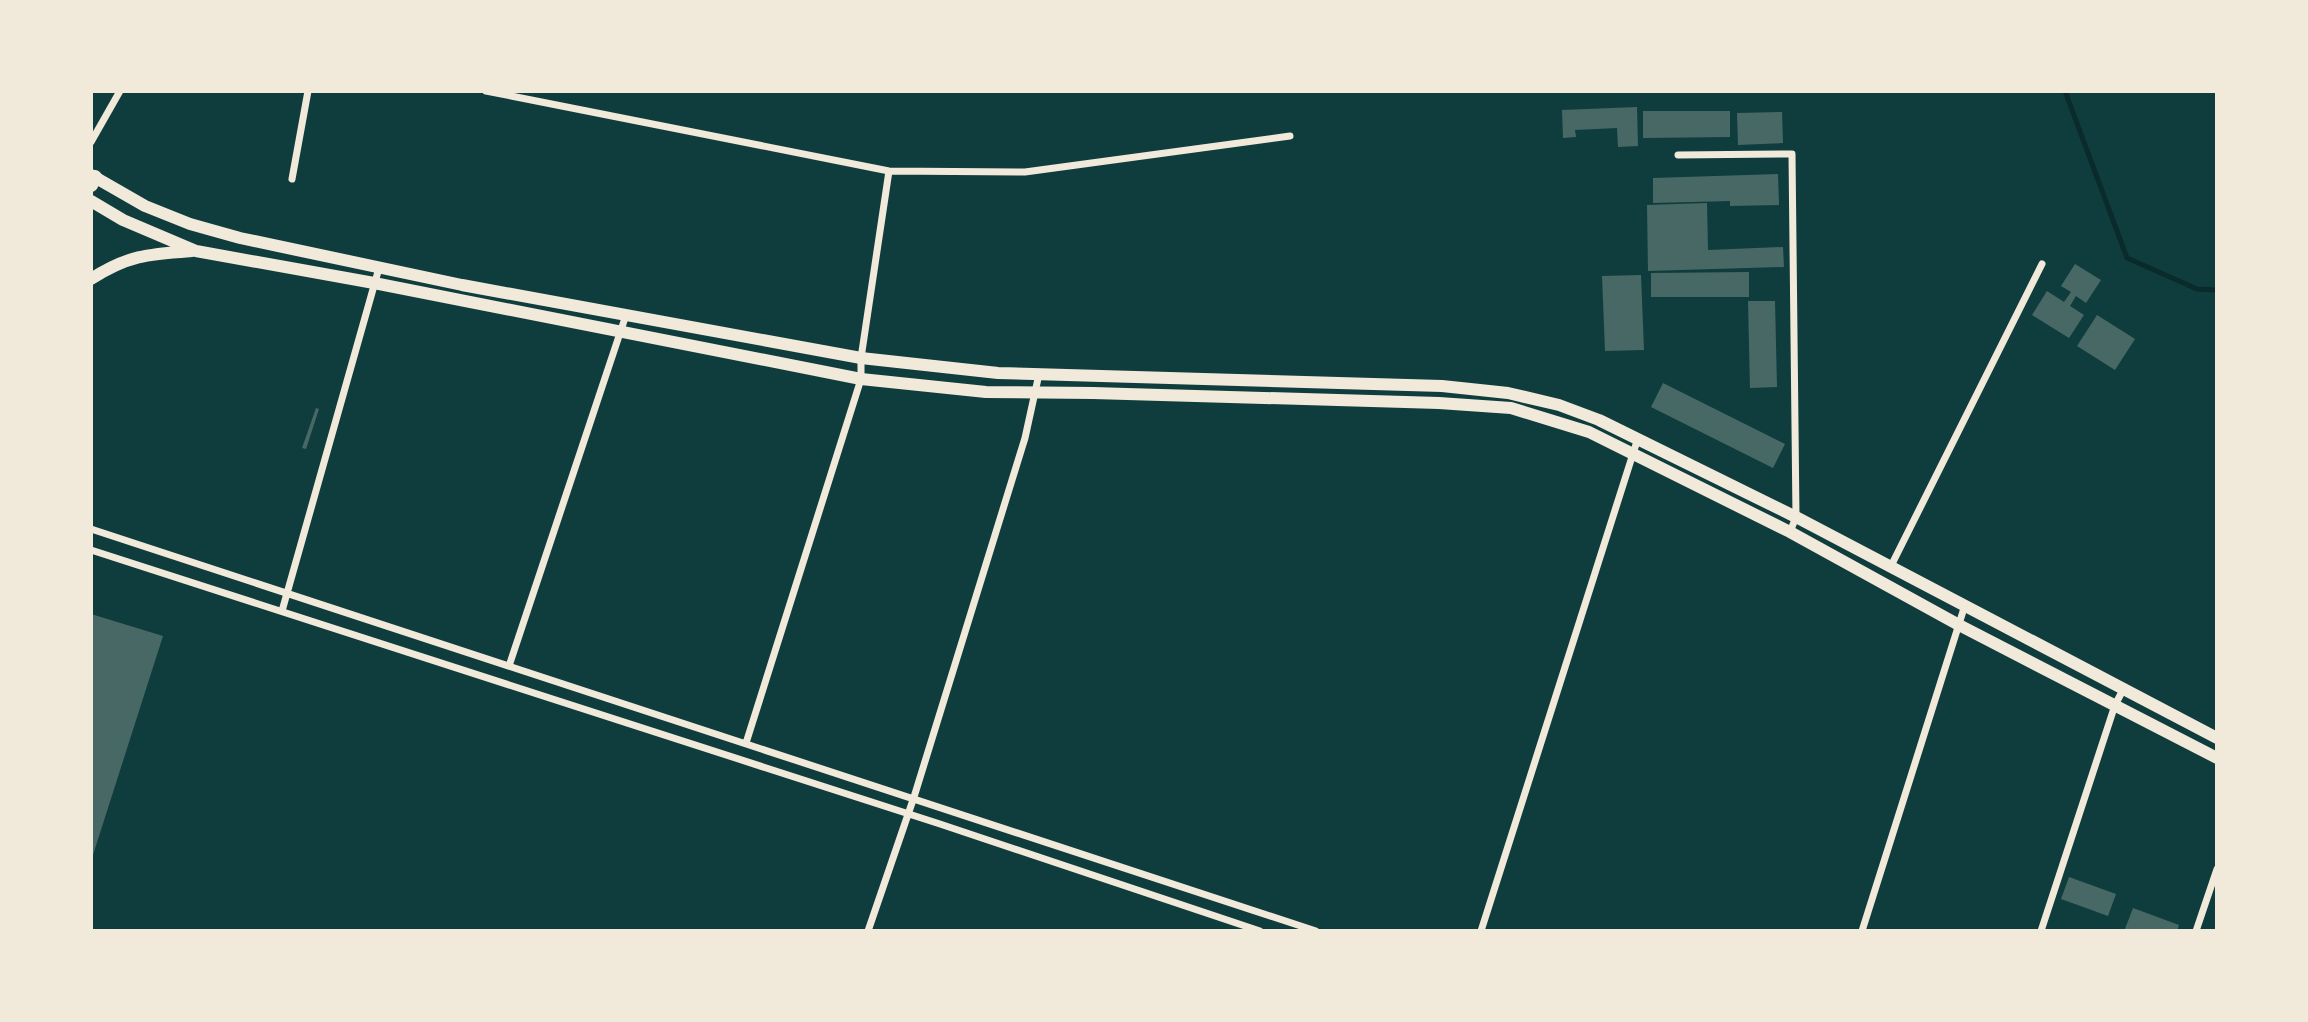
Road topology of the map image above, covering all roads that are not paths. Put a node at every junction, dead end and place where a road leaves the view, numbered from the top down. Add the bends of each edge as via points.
1 (120, 91) edge
2 (308, 91) edge
3 (486, 91) edge
4 (1290, 136) dead end
5 (91, 142) edge
6 (1678, 155) dead end
7 (889, 171) junction
8 (92, 179) edge
9 (292, 179) dead end
10 (91, 201) edge
11 (196, 251) junction
12 (2042, 264) dead end
13 (379, 268) junction
14 (91, 279) edge
15 (374, 283) junction
16 (626, 315) junction
17 (622, 332) junction
18 (862, 358) junction
19 (1039, 374) junction
20 (861, 379) junction
21 (1036, 392) junction
22 (1638, 438) junction
23 (1632, 454) junction
24 (1796, 517) junction
25 (91, 529) edge
26 (1790, 532) junction
27 (91, 550) edge
28 (1891, 566) junction
29 (288, 593) junction
30 (1965, 605) junction
31 (282, 611) junction
32 (1959, 625) junction
33 (509, 666) junction
34 (2124, 688) junction
35 (2115, 705) junction
36 (2217, 738) edge
37 (746, 743) junction
38 (2217, 758) edge
39 (914, 797) junction
40 (908, 814) junction
41 (2217, 869) edge
42 (868, 931) edge
43 (1260, 931) edge
44 (1316, 931) edge
45 (1480, 931) edge
46 (1862, 931) edge
47 (2041, 931) edge
48 (2196, 931) edge

1 - 5 street
2 - 9 street
3 - 7 street
4 - 7 street via 1025,172
6 - 24 street via 1793,153
7 - 18 street
8 - 13 street via 190,224
10 - 11 street
11 - 14 street via 139,255
11 - 15 street
12 - 28 street
13 - 15 street
13 - 16 street
15 - 17 street
15 - 29 street
16 - 17 street
16 - 18 street
17 - 20 street
17 - 33 street
18 - 19 street
18 - 20 street
19 - 21 street
19 - 22 street via 1441,386 1508,393 1559,405
20 - 21 street via 986,392
20 - 37 street
21 - 23 street via 1511,408 1589,432
21 - 39 street
22 - 23 street
22 - 24 street
23 - 26 street
23 - 45 street
24 - 26 street
24 - 28 street
25 - 29 street
26 - 32 street
27 - 31 street
28 - 30 street
29 - 31 street
29 - 33 street
30 - 32 street
30 - 34 street
31 - 40 street
32 - 35 street
32 - 46 street
33 - 37 street
34 - 35 street
34 - 36 street
35 - 38 street
35 - 47 street
37 - 39 street
39 - 40 street
39 - 44 street
40 - 42 street
40 - 43 street
41 - 48 street

